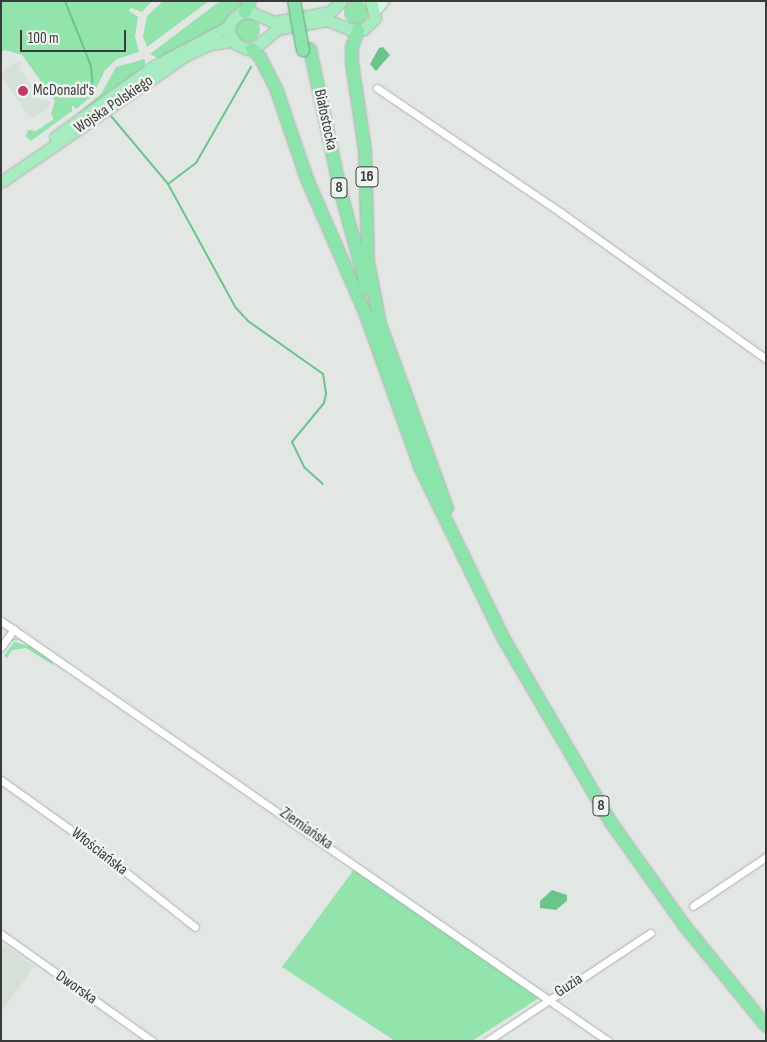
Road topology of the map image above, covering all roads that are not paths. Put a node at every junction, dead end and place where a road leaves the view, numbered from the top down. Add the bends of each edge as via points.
1 (294, 1) edge
2 (301, 1) edge
3 (341, 1) edge
4 (384, 1) edge
5 (373, 6) edge
6 (248, 7) edge
7 (326, 17) junction
8 (228, 27) junction
9 (358, 30) junction
10 (232, 41) junction
11 (252, 49) junction
12 (307, 50) junction
13 (377, 88) dead end
14 (34, 155) junction
15 (1, 174) edge
16 (1, 182) edge
17 (366, 315) junction
18 (380, 324) junction
19 (766, 359) edge
20 (469, 564) junction
21 (1, 621) edge
22 (14, 630) junction
23 (1, 647) edge
24 (1, 780) edge
25 (766, 857) edge
26 (693, 906) dead end
27 (195, 926) dead end
28 (650, 933) dead end
29 (1, 934) edge
30 (549, 999) junction
31 (766, 1026) edge
32 (152, 1041) edge
33 (487, 1041) edge
34 (608, 1041) edge

1 - 12 highway, Białostocka / 8, bridge
2 - 12 highway, Białostocka / 8
3 - 7 main road
4 - 5 main road
5 - 9 main road via 372,24
6 - 7 main road via 274,22
6 - 8 main road, Wojska Polskiego via 235,16
7 - 9 main road
7 - 11 main road via 277,29
8 - 10 main road
8 - 14 main road, Wojska Polskiego via 154,66
9 - 18 highway, 16 via 352,47 352,62 365,150 368,262
10 - 11 main road via 240,47
10 - 14 main road, Wojska Polskiego via 210,44 188,54
11 - 17 highway via 260,57 277,91 310,188
12 - 17 highway, Białostocka / 8 via 335,198
12 - 18 highway, Białostocka / 8 via 360,272
13 - 19 street via 560,212
14 - 15 main road, Wojska Polskiego
14 - 16 main road, Wojska Polskiego
17 - 20 highway, 8 via 420,467
18 - 20 highway, 8
20 - 31 highway, 8 via 534,693 612,824 684,924
21 - 22 street, Ziemiańska
22 - 23 street
22 - 30 street, Ziemiańska
24 - 27 street, Włościańska via 90,843
25 - 26 street
28 - 30 street, Guzia
29 - 32 street, Dworska
30 - 33 street, Guzia
30 - 34 street, Ziemiańska

